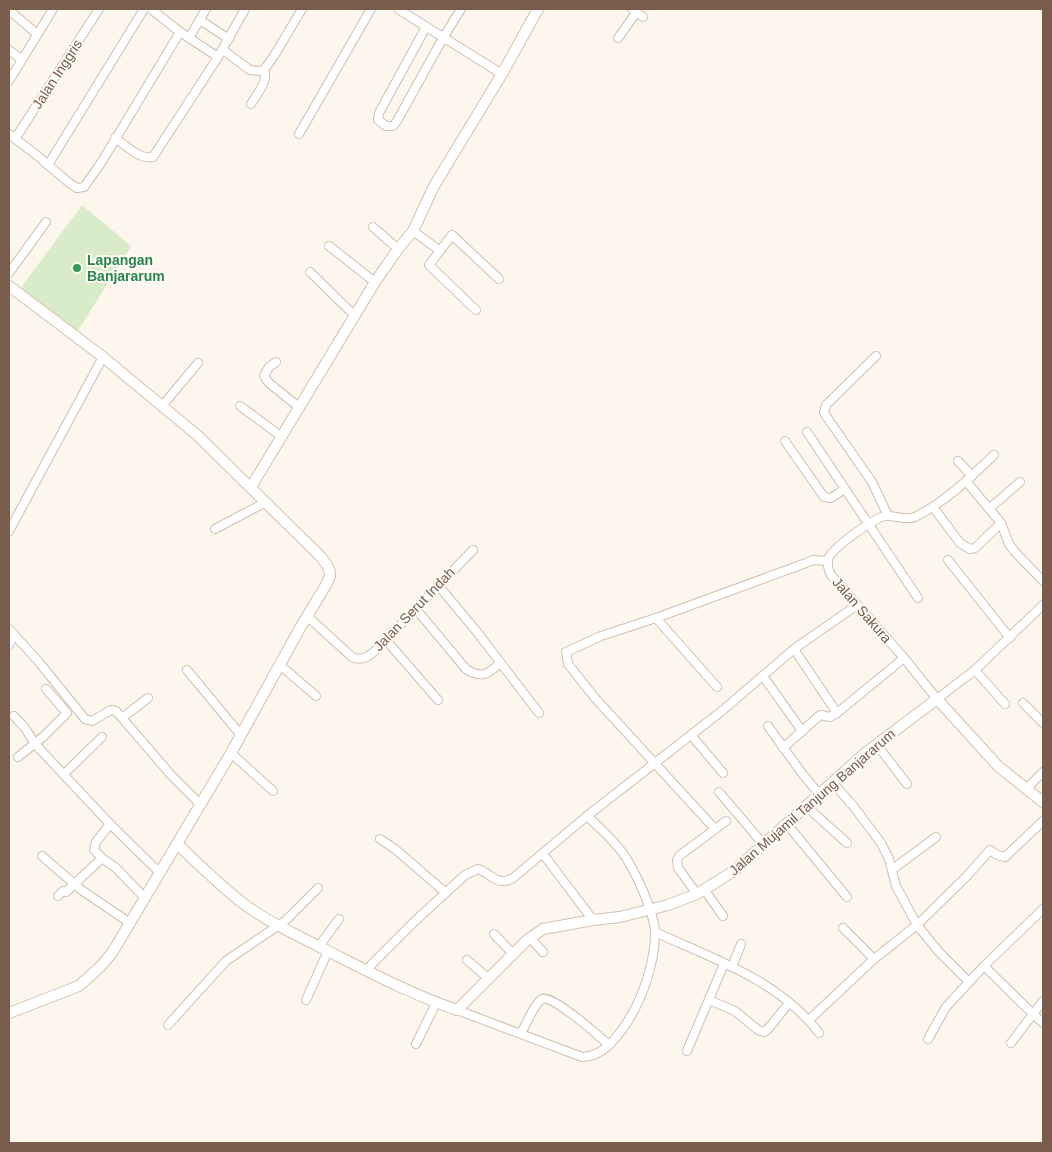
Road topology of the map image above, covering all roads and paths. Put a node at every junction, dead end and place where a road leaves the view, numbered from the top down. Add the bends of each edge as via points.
1 (53, 9) edge
2 (99, 9) edge
3 (144, 9) edge
4 (151, 9) edge
5 (206, 9) edge
6 (246, 9) edge
7 (302, 9) edge
8 (372, 9) edge
9 (461, 9) edge
10 (538, 9) edge
11 (403, 10) edge
12 (12, 11) edge
13 (637, 13) edge
14 (200, 20) junction
15 (426, 27) junction
16 (180, 32) junction
17 (38, 34) junction
18 (189, 38) junction
19 (443, 38) junction
20 (618, 38) dead end
21 (229, 39) junction
22 (9, 50) edge
23 (223, 50) junction
24 (218, 57) junction
25 (22, 59) junction
26 (264, 70) junction
27 (502, 74) junction
28 (9, 81) edge
29 (251, 104) dead end
30 (299, 134) dead end
31 (12, 136) edge
32 (115, 138) junction
33 (48, 165) junction
34 (46, 222) dead end
35 (373, 227) dead end
36 (413, 231) junction
37 (329, 246) dead end
38 (398, 250) junction
39 (439, 250) junction
40 (9, 272) edge
41 (310, 272) dead end
42 (499, 279) dead end
43 (375, 282) junction
44 (9, 286) edge
45 (476, 310) dead end
46 (355, 316) junction
47 (876, 356) dead end
48 (103, 357) junction
49 (276, 362) dead end
50 (198, 363) dead end
51 (162, 406) junction
52 (240, 406) dead end
53 (300, 408) junction
54 (807, 432) dead end
55 (282, 437) junction
56 (785, 441) dead end
57 (994, 455) dead end
58 (958, 461) dead end
59 (969, 479) junction
60 (1020, 482) dead end
61 (251, 487) junction
62 (845, 489) junction
63 (266, 502) junction
64 (933, 506) junction
65 (990, 508) junction
66 (888, 516) junction
67 (1001, 523) junction
68 (869, 524) junction
69 (215, 529) dead end
70 (9, 531) edge
71 (473, 550) dead end
72 (948, 560) dead end
73 (828, 561) junction
74 (1043, 581) edge
75 (438, 585) junction
76 (918, 598) dead end
77 (1043, 605) edge
78 (857, 606) junction
79 (416, 609) junction
80 (307, 616) junction
81 (656, 618) junction
82 (12, 632) edge
83 (1010, 638) junction
84 (386, 640) junction
85 (9, 645) edge
86 (794, 649) junction
87 (904, 658) junction
88 (500, 663) junction
89 (280, 665) junction
90 (187, 670) dead end
91 (974, 670) junction
92 (763, 676) junction
93 (718, 687) dead end
94 (46, 689) dead end
95 (316, 696) dead end
96 (148, 698) dead end
97 (937, 699) junction
98 (438, 700) dead end
99 (1023, 703) dead end
100 (1005, 704) dead end
101 (539, 712) dead end
102 (837, 713) junction
103 (14, 716) dead end
104 (122, 718) junction
105 (1043, 723) edge
106 (768, 726) dead end
107 (802, 731) junction
108 (240, 734) junction
109 (691, 735) junction
110 (102, 737) dead end
111 (35, 744) junction
112 (877, 745) junction
113 (783, 748) junction
114 (231, 753) junction
115 (18, 757) dead end
116 (654, 764) junction
117 (1043, 772) edge
118 (64, 774) junction
119 (723, 774) dead end
120 (833, 783) junction
121 (907, 784) dead end
122 (1026, 789) junction
123 (273, 791) dead end
124 (719, 792) dead end
125 (820, 794) junction
126 (1043, 802) edge
127 (200, 804) junction
128 (806, 806) junction
129 (587, 816) junction
130 (726, 821) dead end
131 (1043, 822) edge
132 (786, 823) junction
133 (110, 824) junction
134 (715, 829) junction
135 (936, 837) dead end
136 (380, 839) dead end
137 (848, 843) dead end
138 (177, 844) junction
139 (764, 845) junction
140 (543, 854) junction
141 (42, 856) dead end
142 (102, 858) junction
143 (893, 869) junction
144 (159, 872) junction
145 (75, 885) junction
146 (318, 888) dead end
147 (701, 891) junction
148 (446, 893) junction
149 (58, 896) dead end
150 (847, 897) dead end
151 (145, 898) junction
152 (1043, 909) edge
153 (650, 910) junction
154 (723, 916) dead end
155 (340, 919) dead end
156 (593, 920) junction
157 (130, 923) junction
158 (278, 925) junction
159 (917, 925) junction
160 (843, 928) dead end
161 (655, 932) junction
162 (494, 934) dead end
163 (530, 938) junction
164 (741, 944) dead end
165 (323, 948) junction
166 (543, 952) dead end
167 (513, 954) junction
168 (874, 959) junction
169 (466, 960) dead end
170 (724, 964) junction
171 (984, 966) junction
172 (732, 967) junction
173 (365, 971) junction
174 (488, 979) junction
175 (969, 982) junction
176 (306, 1000) dead end
177 (709, 1000) junction
178 (1043, 1001) edge
179 (436, 1003) junction
180 (789, 1003) junction
181 (457, 1010) junction
182 (9, 1013) edge
183 (1033, 1014) junction
184 (809, 1020) junction
185 (1043, 1022) edge
186 (168, 1024) dead end
187 (521, 1033) junction
188 (819, 1033) dead end
189 (928, 1040) dead end
190 (1011, 1043) dead end
191 (416, 1044) dead end
192 (609, 1045) junction
193 (687, 1052) dead end

1 - 17 street
2 - 31 street, Jalan Inggris
3 - 33 street
4 - 16 street
5 - 14 street
6 - 21 street
7 - 26 street
8 - 30 street
9 - 19 street
10 - 27 street
11 - 15 street
12 - 17 street
13 - 20 street
14 - 18 street
14 - 21 street
15 - 19 street
15 - 19 street via 382,105 378,116 381,124 390,127 397,121
16 - 18 street
16 - 32 street
17 - 25 street
18 - 24 street
19 - 27 street
21 - 23 street
22 - 25 street
23 - 24 street
23 - 26 street via 250,70
24 - 32 street via 153,157 140,155
25 - 28 street
26 - 29 street via 264,82
27 - 36 street via 434,186
31 - 33 street
32 - 33 street via 82,188 68,182
34 - 40 street
35 - 38 street
36 - 38 street
36 - 39 street
37 - 43 street
38 - 43 street
39 - 42 street via 452,235
39 - 45 street via 429,265
41 - 46 street
43 - 46 street
44 - 48 street
46 - 53 street
47 - 66 street via 826,405 824,413 872,482
48 - 51 street
48 - 70 street
49 - 53 street via 264,376
50 - 51 street
51 - 61 street
52 - 55 street
53 - 55 street
54 - 62 street
55 - 61 street
56 - 62 street via 824,497 831,498
57 - 59 street
58 - 59 street
59 - 64 street
59 - 65 street
60 - 65 street
61 - 63 street
62 - 68 street
63 - 69 street
63 - 80 street via 328,567 329,579
64 - 66 street via 913,518
64 - 67 street via 960,543 970,549
65 - 67 street
66 - 68 street, Jalan Sakura
67 - 74 street via 1015,552
68 - 73 street, Jalan Sakura via 836,549
68 - 76 street
71 - 75 street, Jalan Serut Indah
72 - 83 street
73 - 78 street, Jalan Sakura via 831,575
73 - 81 street via 806,562
75 - 79 street, Jalan Serut Indah
75 - 88 street
77 - 83 street
78 - 86 street
78 - 87 street, Jalan Sakura
79 - 84 street, Jalan Serut Indah
79 - 88 street via 466,669 481,675
80 - 84 street, Jalan Serut Indah via 357,659 366,657
80 - 89 street
81 - 93 street
81 - 116 street via 566,652 568,664
82 - 85 street
82 - 104 street via 85,718 92,722 111,710
83 - 91 street
84 - 98 street
86 - 92 street
86 - 102 street
87 - 97 street, Jalan Sakura
87 - 102 street
88 - 101 street
89 - 95 street
89 - 108 street
90 - 108 street
91 - 97 street
91 - 100 street
92 - 107 street
92 - 109 street
94 - 111 street via 67,713
96 - 104 street
97 - 112 street, Jalan Mujamil Tanjung Banjararum
97 - 122 street via 999,767
99 - 105 street
102 - 107 street via 830,717 820,715
103 - 111 street
104 - 127 street
106 - 113 street
107 - 113 street
108 - 114 street
109 - 116 street
109 - 119 street
110 - 118 street
111 - 115 street
111 - 118 street
112 - 120 street, Jalan Mujamil Tanjung Banjararum
112 - 121 street
113 - 125 street
114 - 123 street
114 - 127 street
116 - 129 street
116 - 134 street
117 - 122 street
118 - 133 street
120 - 125 street, Jalan Mujamil Tanjung Banjararum
120 - 143 street via 876,836
122 - 126 street
124 - 139 street
125 - 128 street, Jalan Mujamil Tanjung Banjararum
127 - 138 street
128 - 132 street, Jalan Mujamil Tanjung Banjararum
128 - 137 street
129 - 140 street
129 - 153 street via 621,851
130 - 134 street
131 - 159 street via 1005,856 988,850 967,876
132 - 139 street, Jalan Mujamil Tanjung Banjararum
132 - 150 street
133 - 142 street via 95,844 94,850
133 - 144 street
134 - 147 street via 677,860 677,865
135 - 143 street
136 - 148 street via 395,848
138 - 144 street
138 - 158 street via 230,893
139 - 147 street, Jalan Mujamil Tanjung Banjararum via 734,871
140 - 148 street via 508,881 499,881 475,869
140 - 156 street
141 - 145 street
142 - 145 street
142 - 151 street
143 - 159 street via 896,886
144 - 151 street
145 - 149 street
145 - 157 street
146 - 158 street
147 - 153 street, Jalan Mujamil Tanjung Banjararum
147 - 154 street
148 - 173 street
151 - 157 street
152 - 171 street
153 - 156 street, Jalan Mujamil Tanjung Banjararum
153 - 161 street
155 - 165 street
156 - 163 street, Jalan Mujamil Tanjung Banjararum via 547,928
157 - 182 street via 112,953 85,981 67,992
158 - 165 street
158 - 186 street via 226,961
159 - 168 street
159 - 175 street
160 - 168 street
161 - 170 street
161 - 192 street via 651,960 634,1012
162 - 167 street
163 - 166 street
163 - 167 street, Jalan Mujamil Tanjung Banjararum
164 - 172 street
165 - 173 street
165 - 176 street
167 - 174 street, Jalan Mujamil Tanjung Banjararum
168 - 184 street
169 - 174 street
170 - 172 street
170 - 177 street
171 - 175 street
171 - 183 street
172 - 180 street
173 - 179 street
174 - 181 street, Jalan Mujamil Tanjung Banjararum
175 - 189 street via 946,1007
177 - 180 street via 735,1011 764,1032
177 - 193 street
178 - 183 street
179 - 181 street
179 - 191 street
180 - 184 street
181 - 187 street
183 - 185 street
183 - 190 street
184 - 188 street
187 - 192 street via 582,1057 593,1055
187 - 192 street via 538,1003 546,998 576,1017

